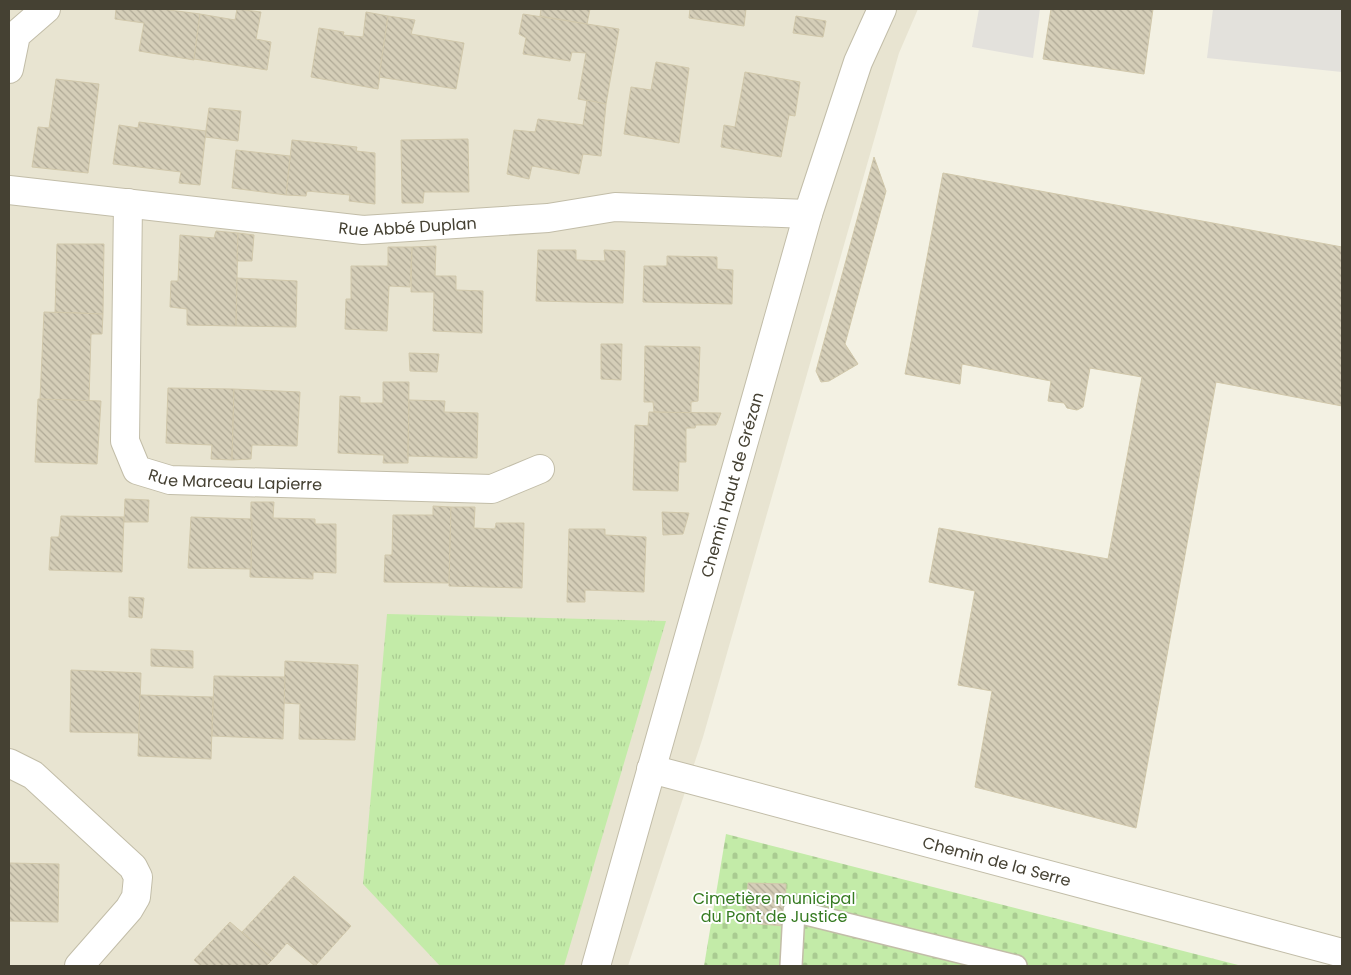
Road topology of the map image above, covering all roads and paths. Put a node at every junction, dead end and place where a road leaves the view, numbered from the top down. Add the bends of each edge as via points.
1 (46, 9) edge
2 (882, 9) edge
3 (9, 68) edge
4 (9, 190) edge
5 (128, 203) junction
6 (808, 214) junction
7 (540, 469) dead end
8 (9, 763) edge
9 (651, 769) junction
10 (1342, 953) edge
11 (79, 966) edge
12 (596, 966) edge
13 (791, 966) edge
14 (1016, 966) edge

1 - 3 street via 16,35
2 - 6 street, Chemin Haut de Grézan via 858,62
4 - 5 street, Rue Abbé Duplan
5 - 6 street, Rue Abbé Duplan via 362,230 548,218 615,207
5 - 7 street, Rue Marceau Lapierre via 125,441 137,470 170,480 492,490
6 - 9 street, Chemin Haut de Grézan
8 - 11 street via 33,775 133,867 138,877 136,897
9 - 10 street, Chemin de la Serre
9 - 12 street, Chemin Haut de Grézan
13 - 14 lane via 794,911

